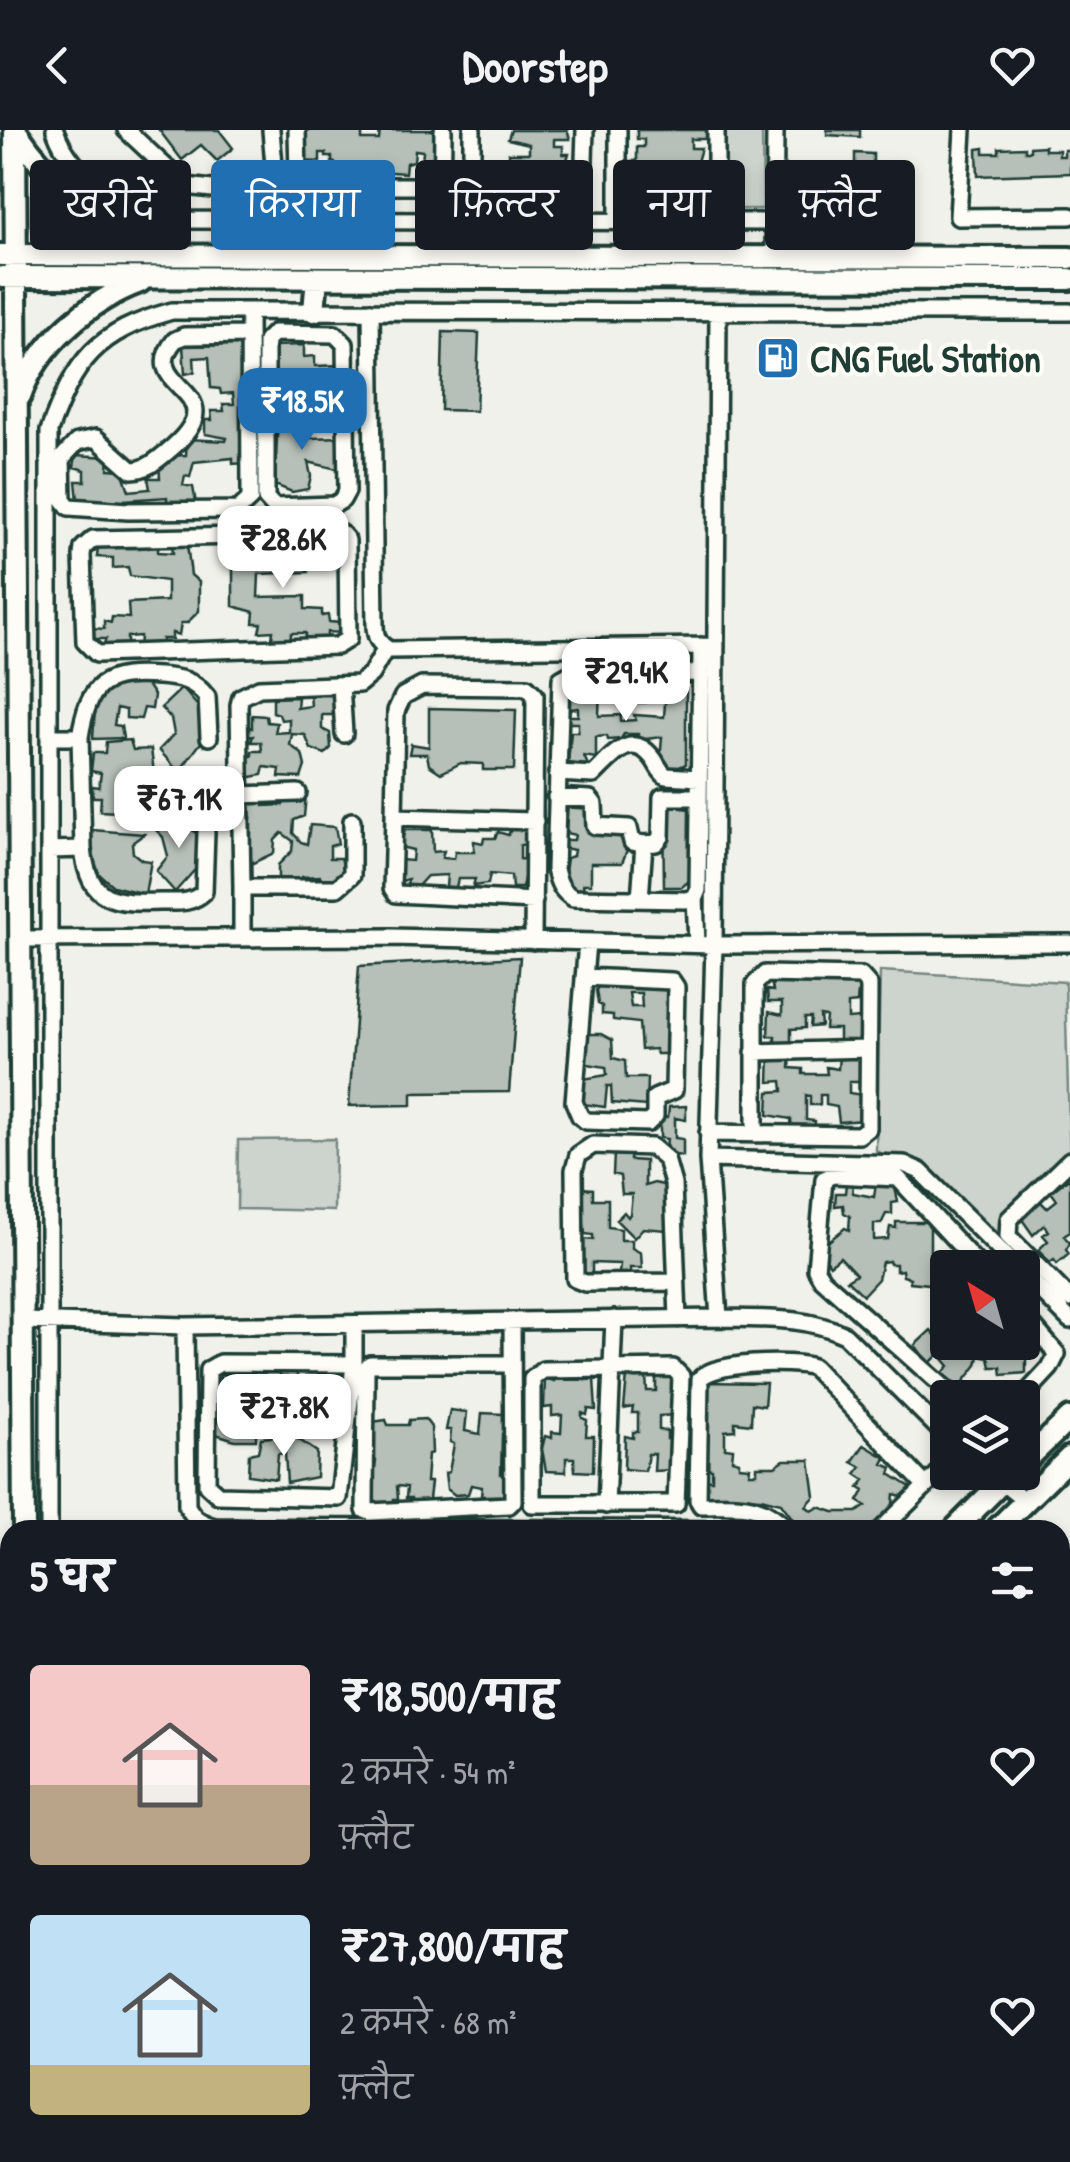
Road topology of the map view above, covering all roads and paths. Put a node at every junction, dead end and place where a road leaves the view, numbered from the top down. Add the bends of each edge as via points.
1 (15, 130) edge
2 (56, 130) edge
3 (126, 130) edge
4 (272, 130) edge
5 (297, 130) edge
6 (443, 130) edge
7 (472, 130) edge
8 (584, 130) edge
9 (618, 130) edge
10 (716, 130) edge
11 (775, 130) edge
12 (962, 130) edge
13 (442, 160) edge
14 (472, 160) edge
15 (584, 160) edge
16 (619, 160) edge
17 (716, 160) edge
18 (775, 160) edge
19 (415, 186) edge
20 (1070, 216) edge
21 (415, 222) edge
22 (774, 250) edge
23 (7, 255) edge
24 (168, 256) junction
25 (774, 257) junction
26 (1070, 258) edge
27 (7, 277) edge
28 (151, 278) junction
29 (317, 278) junction
30 (698, 278) junction
31 (1070, 279) edge
32 (249, 311) junction
33 (314, 311) junction
34 (371, 311) junction
35 (698, 312) junction
36 (718, 312) junction
37 (1070, 312) edge
38 (371, 330) junction
39 (248, 335) junction
40 (340, 338) junction
41 (15, 409) junction
42 (49, 583) junction
43 (82, 583) junction
44 (49, 612) junction
45 (82, 612) junction
46 (708, 646) junction
47 (386, 648) junction
48 (700, 673) junction
49 (341, 686) junction
50 (344, 734) dead end
51 (49, 737) junction
52 (208, 737) dead end
53 (80, 738) junction
54 (557, 773) junction
55 (699, 778) junction
56 (298, 793) dead end
57 (241, 795) junction
58 (556, 797) junction
59 (699, 797) junction
60 (394, 817) junction
61 (535, 821) junction
62 (352, 822) dead end
63 (206, 832) dead end
64 (644, 844) junction
65 (83, 849) junction
66 (49, 850) junction
67 (242, 888) junction
68 (695, 897) junction
69 (640, 899) junction
70 (534, 902) junction
71 (242, 938) junction
72 (20, 939) junction
73 (49, 939) junction
74 (533, 941) junction
75 (587, 942) junction
76 (1070, 943) edge
77 (697, 944) junction
78 (714, 945) junction
79 (584, 977) junction
80 (868, 1049) junction
81 (754, 1052) junction
82 (708, 1132) junction
83 (755, 1134) junction
84 (708, 1160) junction
85 (1070, 1160) edge
86 (964, 1250) edge
87 (1000, 1250) edge
88 (676, 1282) junction
89 (1040, 1290) edge
90 (1070, 1299) edge
91 (678, 1318) junction
92 (719, 1318) junction
93 (49, 1320) junction
94 (614, 1320) junction
95 (1070, 1320) edge
96 (22, 1321) junction
97 (512, 1321) junction
98 (354, 1324) junction
99 (185, 1326) junction
100 (1040, 1334) edge
101 (354, 1364) junction
102 (512, 1364) junction
103 (613, 1369) junction
104 (936, 1380) edge
105 (1039, 1380) edge
106 (1070, 1418) edge
107 (930, 1420) edge
108 (1040, 1447) edge
109 (1070, 1457) edge
110 (930, 1482) edge
111 (926, 1486) junction
112 (989, 1490) edge
113 (1014, 1490) edge
114 (1025, 1502) junction
115 (606, 1506) junction
116 (24, 1520) edge
117 (49, 1520) edge
118 (198, 1520) edge
119 (779, 1520) edge
120 (891, 1520) edge
121 (963, 1520) edge
122 (1006, 1520) edge

1 - 23 main road
1 - 24 main road via 75,199
2 - 21 street via 76,167 146,214 178,220
3 - 4 street via 186,186 247,193 271,179
5 - 19 street via 298,177 306,186
6 - 13 street
7 - 14 street
8 - 15 street
9 - 16 street
10 - 17 street
11 - 18 street
12 - 20 street via 958,218
22 - 25 street
23 - 24 main road
23 - 27 main road
24 - 25 main road
25 - 26 main road
27 - 28 main road
27 - 41 main road
28 - 29 main road
28 - 41 main road via 67,327 25,380
29 - 30 main road
29 - 33 main road
30 - 31 main road
30 - 35 street
32 - 33 street
32 - 39 street
32 - 42 street via 154,316 104,341 80,364 49,431
33 - 34 street
34 - 35 street
34 - 38 street
35 - 36 street
36 - 37 street
36 - 46 street
38 - 40 street via 349,329
38 - 47 street via 375,624
39 - 39 street via 250,494 244,506 70,507 62,458 77,442 96,438 140,470 192,430 196,411 168,369 175,340
40 - 40 street via 347,491 334,504 274,507 266,498 266,341 274,333
41 - 72 main road
42 - 43 street
42 - 44 street
43 - 45 street
43 - 45 street via 83,548 104,537 342,534 346,540 348,639 337,646 96,654 85,642
44 - 45 street
44 - 51 street
46 - 47 street
46 - 48 street
46 - 78 street
47 - 49 street via 366,679
48 - 54 street via 663,674 644,693 611,693 599,675 564,676
48 - 55 street
49 - 50 street
49 - 57 street via 246,692 239,705
51 - 53 street
51 - 66 street
52 - 53 street via 206,696 195,684 125,673 102,683 91,697
53 - 65 street
54 - 55 street via 593,775 610,754 636,746 666,776
54 - 58 street
55 - 59 street
56 - 57 street
57 - 67 street
58 - 64 street via 590,798 595,826 629,828 632,842
58 - 69 street via 555,868 562,889 573,898
59 - 64 street via 662,797 660,837
59 - 68 street
60 - 61 street
60 - 61 street via 396,711 403,696 422,686 528,687 535,695
60 - 70 street via 396,894
61 - 70 street
62 - 67 street via 352,875 342,886
63 - 65 street via 204,892 188,901 110,900 90,881
64 - 69 street
65 - 66 street
66 - 73 street
67 - 71 street
68 - 69 street
68 - 77 street
70 - 74 street
71 - 73 street
71 - 74 street
72 - 73 street
72 - 96 main road
73 - 93 street
74 - 75 street
75 - 77 street
75 - 79 street
76 - 78 street
77 - 78 street
78 - 82 street
79 - 79 street via 576,1109 586,1121 648,1123 656,1098 674,1090 675,983
80 - 81 street
80 - 81 street via 865,979 764,974 753,991
80 - 83 street via 864,1133
81 - 83 street
82 - 83 street
82 - 84 street
84 - 87 street via 904,1164 920,1171
84 - 92 street
85 - 90 street via 1009,1218 1006,1229
86 - 104 street via 898,1178 824,1179 816,1269
88 - 88 street via 576,1279 574,1170 581,1151 594,1145 652,1147 666,1159
88 - 91 street
89 - 95 street
91 - 92 street
91 - 94 street
92 - 107 street via 828,1326
93 - 96 street
93 - 99 street
93 - 117 street
94 - 97 street
94 - 103 street
96 - 116 main road
97 - 98 street
97 - 102 street
98 - 99 street
98 - 101 street
99 - 118 street via 187,1506
100 - 105 street via 1057,1354
101 - 101 street via 340,1498 210,1491 213,1365
102 - 102 street via 509,1505 365,1510 370,1364
103 - 115 street
103 - 115 street via 673,1368 681,1376 678,1501
103 - 115 street via 542,1370 532,1379 532,1504
106 - 108 main road
109 - 114 main road
110 - 111 street
111 - 119 street via 812,1367 788,1362 710,1370 700,1379 698,1500 752,1505
111 - 120 street
112 - 121 main road
113 - 114 street
114 - 122 main road

